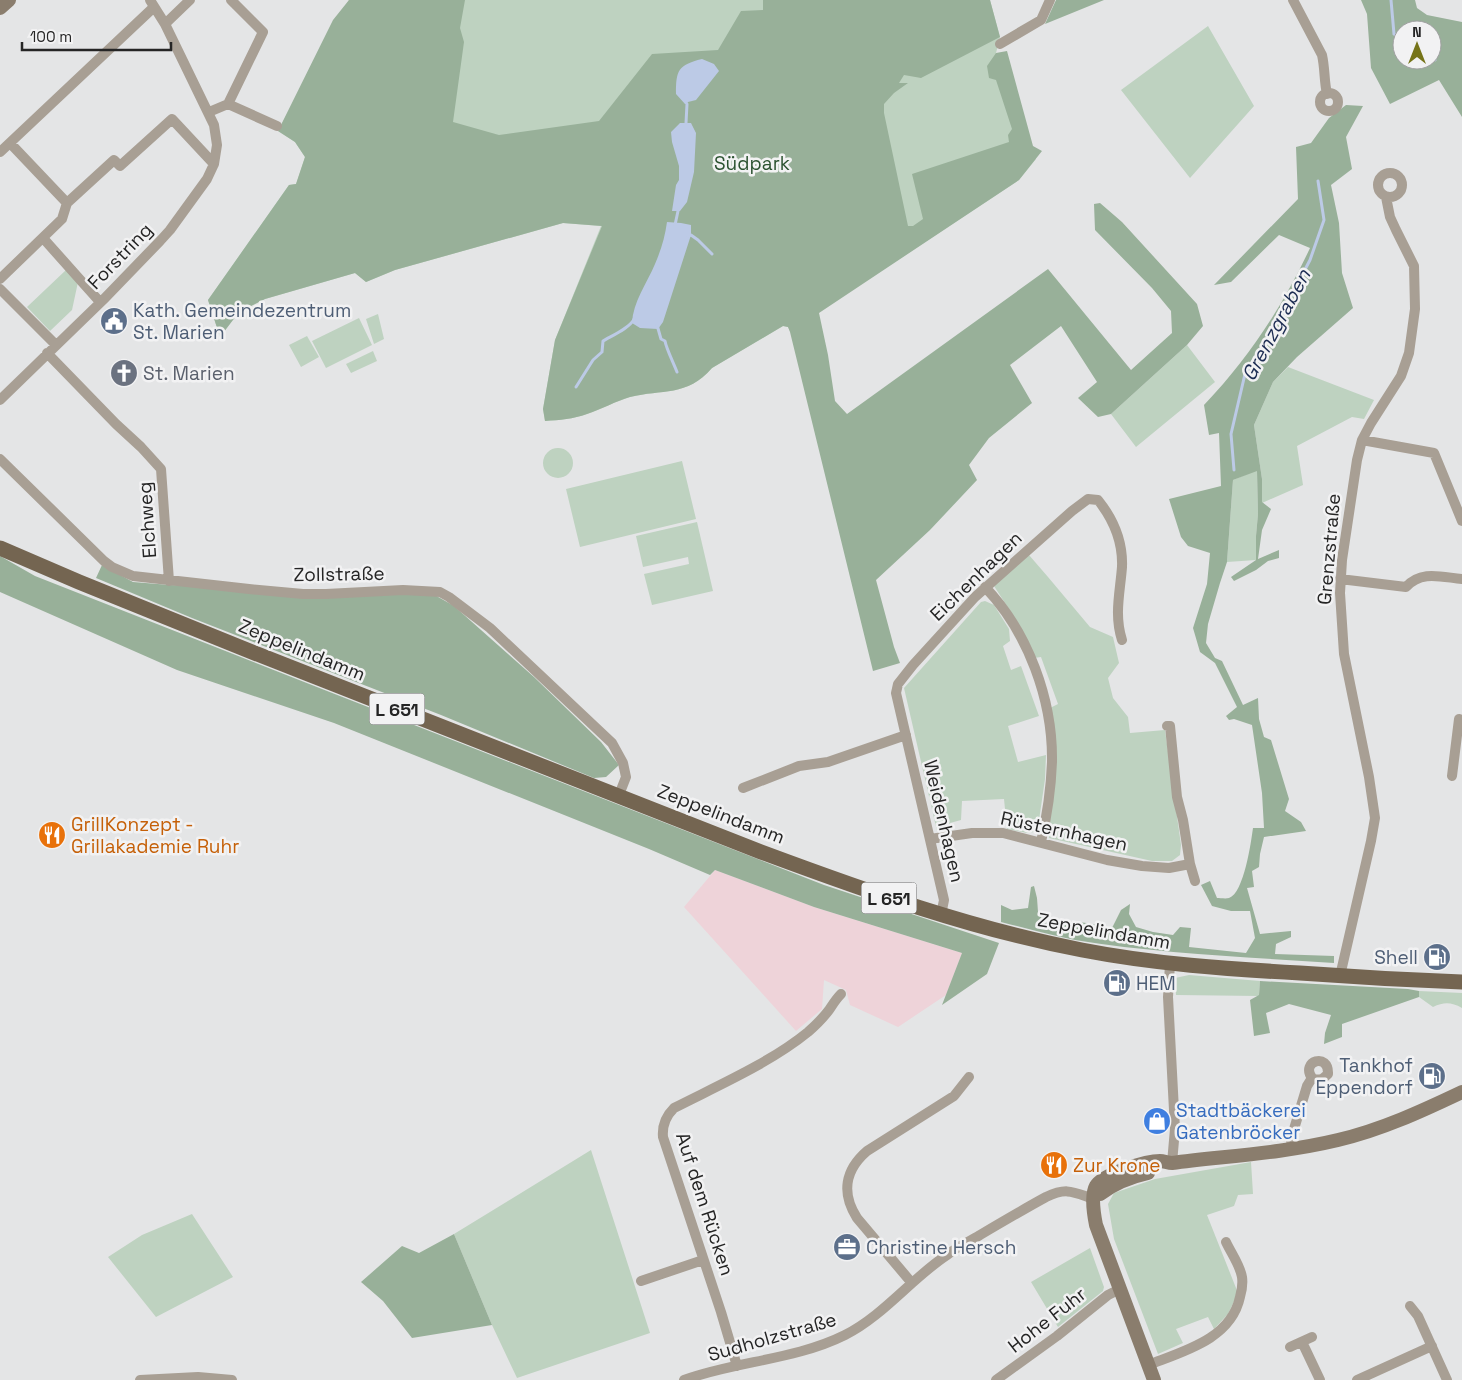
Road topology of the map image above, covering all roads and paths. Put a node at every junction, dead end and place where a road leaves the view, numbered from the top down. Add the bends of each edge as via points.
1 (10, 0) edge
2 (190, 0) edge
3 (231, 0) edge
4 (1050, 0) edge
5 (1293, 0) edge
6 (152, 3) edge
7 (0, 8) edge
8 (165, 24) junction
9 (1000, 44) dead end
10 (1327, 94) dead end
11 (228, 104) junction
12 (209, 112) junction
13 (277, 126) dead end
14 (10, 143) junction
15 (0, 152) edge
16 (214, 164) junction
17 (1386, 197) dead end
18 (68, 203) junction
19 (42, 238) junction
20 (0, 279) edge
21 (0, 290) edge
22 (100, 302) junction
23 (56, 345) junction
24 (47, 353) junction
25 (0, 400) edge
26 (1362, 440) junction
27 (0, 459) edge
28 (1462, 521) edge
29 (0, 548) edge
30 (1340, 579) junction
31 (1462, 579) edge
32 (168, 581) junction
33 (985, 587) junction
34 (1122, 640) dead end
35 (897, 686) joint
36 (1462, 720) edge
37 (1167, 726) dead end
38 (906, 735) junction
39 (1452, 776) dead end
40 (743, 788) dead end
41 (619, 795) junction
42 (930, 839) junction
43 (1041, 842) junction
44 (1190, 864) junction
45 (1195, 881) dead end
46 (941, 915) junction
47 (1170, 964) junction
48 (1340, 976) junction
49 (1462, 982) edge
50 (841, 994) dead end
51 (969, 1076) dead end
52 (1312, 1078) dead end
53 (1462, 1092) edge
54 (1292, 1148) junction
55 (1172, 1163) junction
56 (1094, 1199) junction
57 (1226, 1242) dead end
58 (703, 1260) junction
59 (641, 1281) dead end
60 (911, 1282) junction
61 (1120, 1289) junction
62 (1410, 1306) dead end
63 (1312, 1337) dead end
64 (1302, 1342) junction
65 (1432, 1346) junction
66 (1290, 1347) dead end
67 (1148, 1365) junction
68 (737, 1366) junction
69 (140, 1380) edge
70 (232, 1380) edge
71 (684, 1380) edge
72 (996, 1380) edge
73 (1154, 1380) edge
74 (1320, 1380) edge
75 (1357, 1380) edge
76 (1447, 1380) edge

1 - 7 street
2 - 8 street
3 - 11 street via 264,32
4 - 9 street via 1041,20
5 - 10 street via 1322,55
6 - 8 street, Forstring
6 - 14 street
8 - 12 street, Forstring
11 - 12 street
11 - 13 street
12 - 16 street, Forstring via 217,138
14 - 15 street
14 - 18 street
16 - 18 street via 172,119 120,166 114,160
16 - 22 street, Forstring via 170,230
17 - 26 street, Grenzstraße via 1390,217 1414,266 1415,309 1409,353 1401,376
18 - 19 street via 62,219
19 - 20 street
19 - 22 street
21 - 23 street
22 - 23 street, Forstring
23 - 24 street, Forstring
24 - 25 street, Forstring
24 - 32 street, Elchweg via 161,469
26 - 28 street via 1434,453
26 - 30 street, Grenzstraße via 1349,504
27 - 32 street, Zollstraße via 112,567 133,576
29 - 41 main road, Zeppelindamm / L 651 via 252,652
30 - 31 street via 1406,587 1412,580 1429,575
30 - 48 street, Grenzstraße via 1344,654 1375,818
32 - 41 street, Zollstraße via 303,594 403,590 440,592 490,628 612,743 623,763 626,777
33 - 34 street, Eichenhagen via 1072,511 1088,499 1098,500 1107,511 1121,549 1117,616
33 - 35 street, Eichenhagen
33 - 43 street via 1013,623 1028,652 1048,716 1052,761
35 - 38 street, Weidenhagen
36 - 39 street via 1458,719
37 - 44 street via 1170,726 1177,797
38 - 40 street via 828,762 799,766
38 - 42 street, Weidenhagen
41 - 46 main road, Zeppelindamm / L 651 via 838,881
42 - 43 street, Rüsternhagen via 988,832
42 - 46 street, Weidenhagen via 944,900
43 - 44 street, Rüsternhagen via 1142,866 1169,868
44 - 45 street
46 - 47 main road, Zeppelindamm / L 651 via 1082,950
47 - 48 main road, Zeppelindamm / L 651
47 - 55 street via 1168,997 1175,1129
48 - 49 main road, Zeppelindamm / L 651
50 - 58 street, Auf dem Rücken via 817,1023 784,1050 674,1108 667,1116 663,1138
51 - 60 street via 954,1096 867,1151 850,1171 847,1189 852,1209
52 - 54 street via 1291,1139
53 - 54 street via 1368,1132
54 - 55 street
55 - 56 street via 1160,1161 1116,1172 1096,1186
56 - 60 street, Sudholzstraße via 1072,1192 1055,1193 947,1254
56 - 61 street via 1096,1225
57 - 67 street via 1242,1280 1239,1302 1232,1317 1213,1336
58 - 59 street
58 - 68 street, Auf dem Rücken
60 - 68 street, Sudholzstraße via 888,1304 847,1334 792,1353
61 - 67 street
61 - 72 street, Hohe Fuhr
62 - 65 street
63 - 64 street
64 - 66 street
64 - 74 street
65 - 75 street
65 - 76 street
67 - 73 street
68 - 71 street, Sudholzstraße
69 - 70 street via 198,1377

